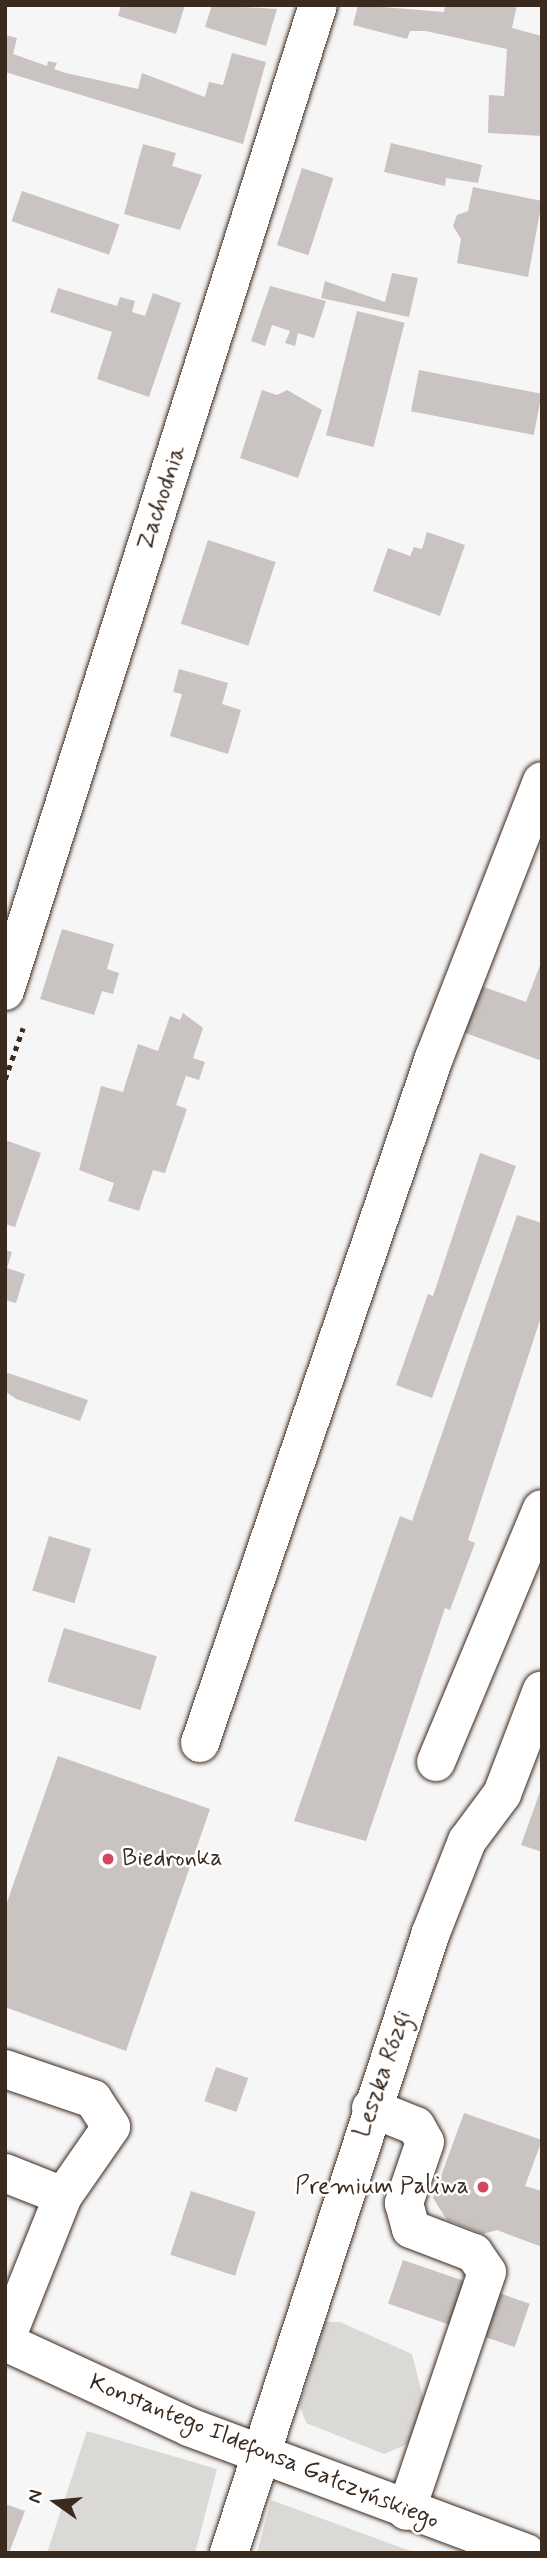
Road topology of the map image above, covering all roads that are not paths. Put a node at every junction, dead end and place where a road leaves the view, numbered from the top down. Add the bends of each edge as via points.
1 (318, 5) edge
2 (542, 781) edge
3 (5, 991) edge
4 (542, 1509) edge
5 (542, 1690) edge
6 (200, 1743) dead end
7 (436, 1762) dead end
8 (5, 2069) edge
9 (371, 2108) junction
10 (5, 2173) edge
11 (63, 2196) junction
12 (5, 2342) edge
13 (257, 2454) junction
14 (406, 2511) junction
15 (229, 2553) edge
16 (526, 2553) edge

1 - 3 street, Zachodnia
2 - 6 street via 434,1058
4 - 7 street
5 - 9 street, Leszka Rózgi via 502,1794 467,1840
8 - 11 street via 93,2099 111,2127
9 - 13 street, Leszka Rózgi
9 - 14 street via 416,2126 425,2142 404,2203 411,2229 474,2253 487,2272
10 - 11 street
11 - 12 street
12 - 13 street, Konstantego Ildefonsa Gałczyńskiego via 126,2401
13 - 14 street, Konstantego Ildefonsa Gałczyńskiego
13 - 15 street, Leszka Rózgi
14 - 16 street, Konstantego Ildefonsa Gałczyńskiego

